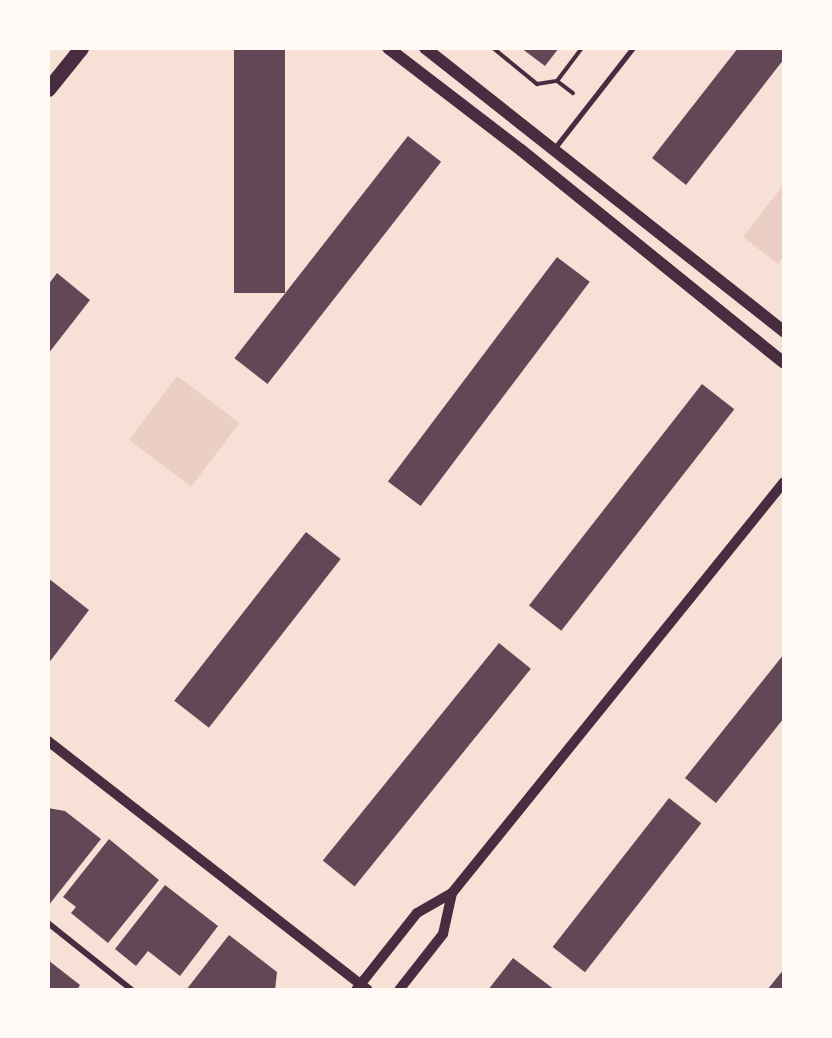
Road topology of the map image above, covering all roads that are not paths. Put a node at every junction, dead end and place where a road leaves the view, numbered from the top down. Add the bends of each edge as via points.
1 (81, 48) edge
2 (388, 48) edge
3 (425, 48) edge
4 (633, 48) edge
5 (48, 89) edge
6 (554, 149) junction
7 (784, 332) edge
8 (784, 363) edge
9 (784, 482) edge
10 (48, 743) edge
11 (452, 893) junction
12 (48, 923) edge
13 (362, 988) edge
14 (132, 990) edge
15 (399, 990) edge

1 - 5 main road
2 - 8 main road
3 - 6 main road
4 - 6 lane
6 - 7 main road
9 - 11 street
10 - 13 street
11 - 13 street via 417,913
11 - 15 street via 443,934
12 - 14 street

